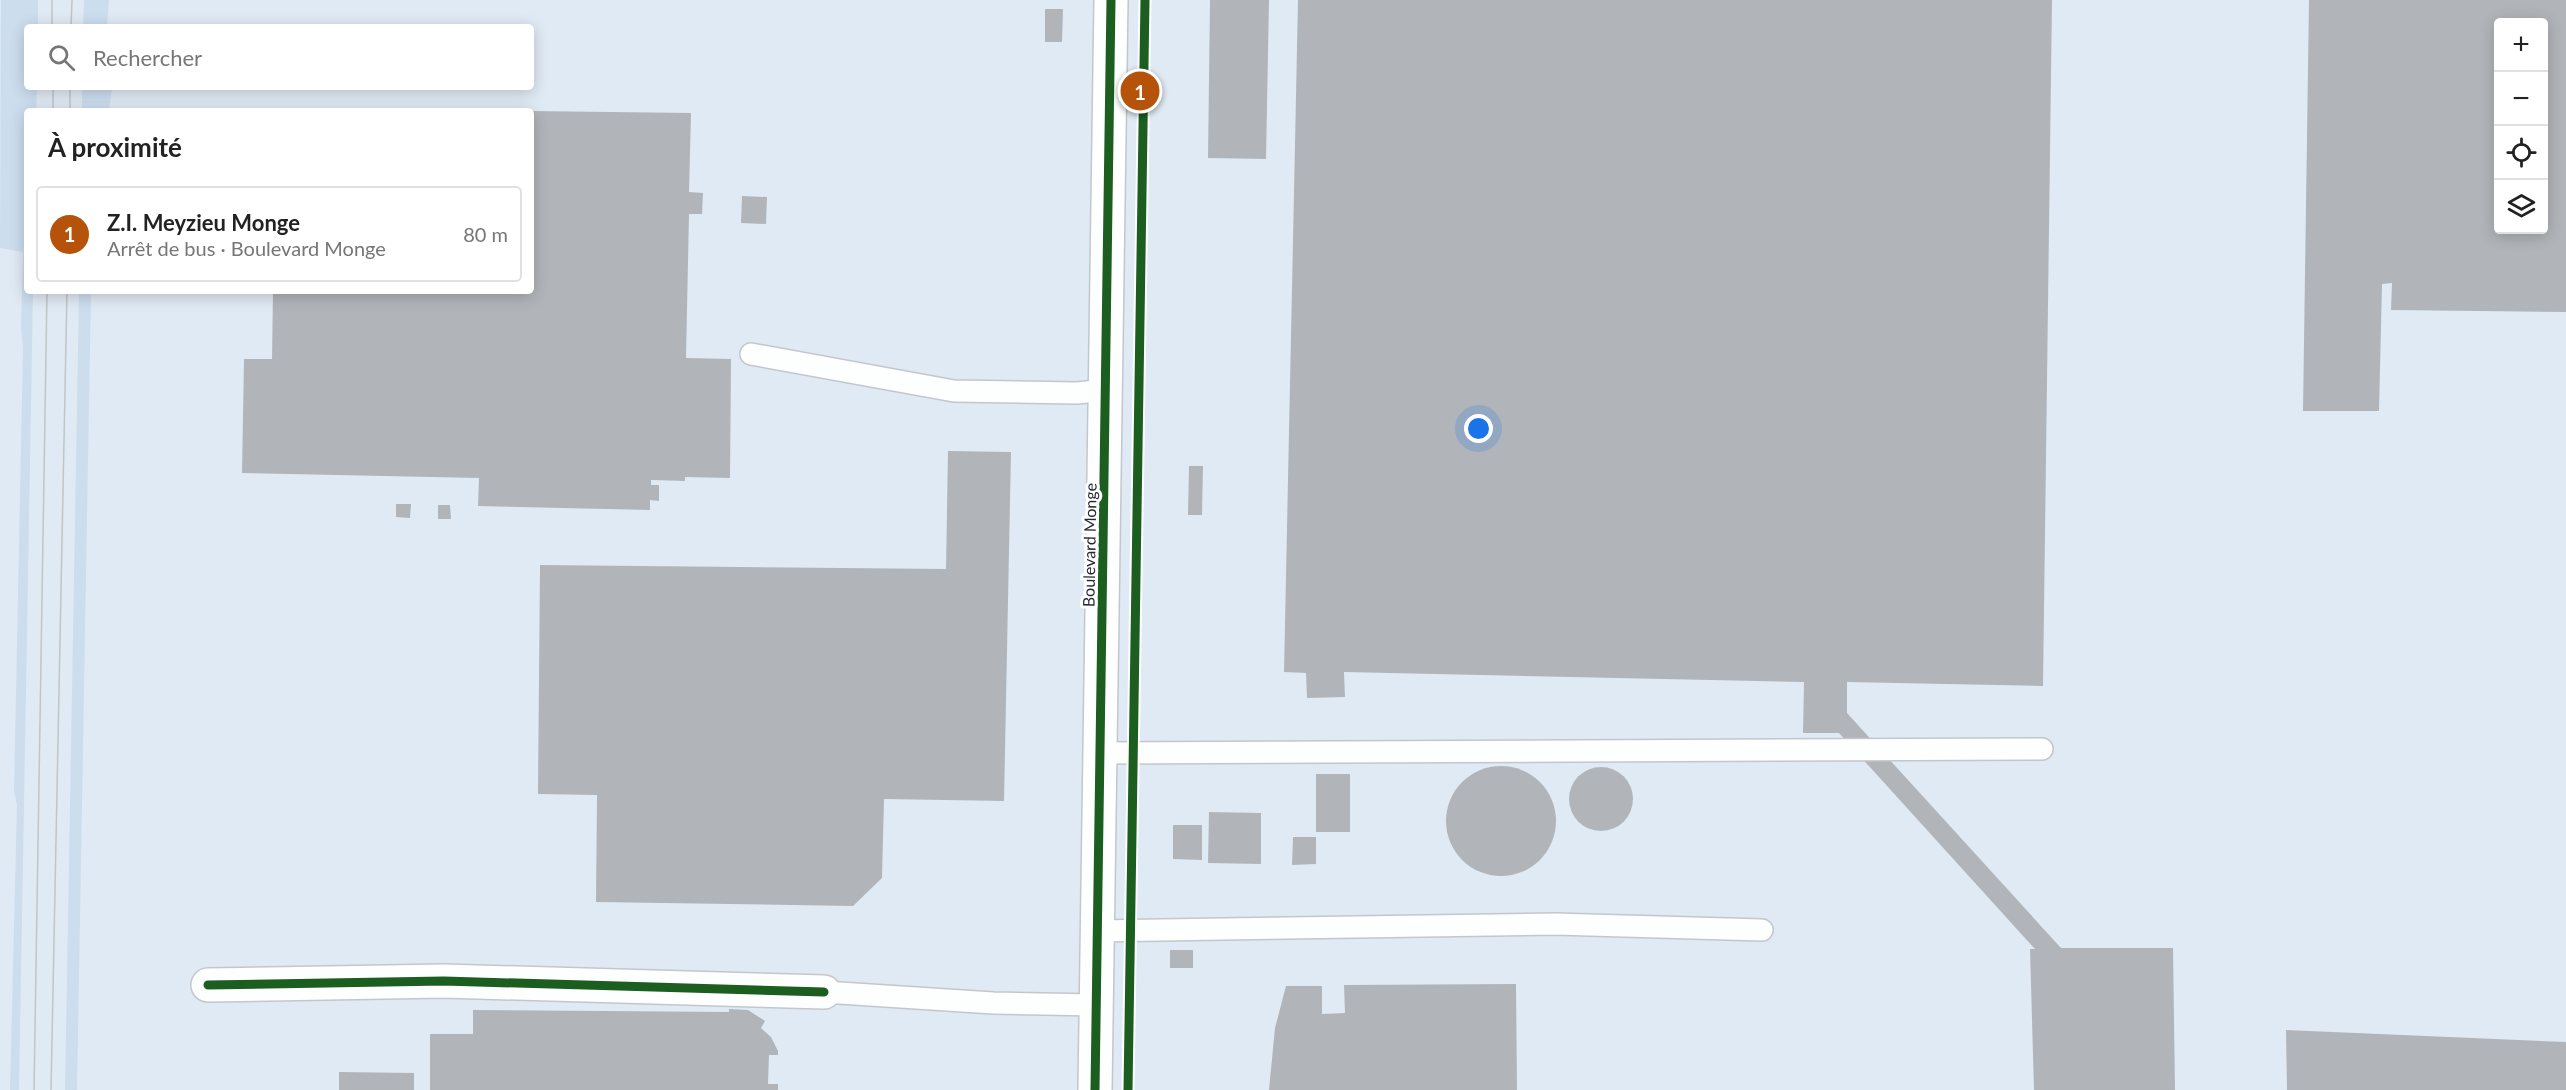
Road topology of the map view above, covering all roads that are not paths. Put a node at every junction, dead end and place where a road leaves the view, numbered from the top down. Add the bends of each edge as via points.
1 (1111, 0) edge
2 (750, 354) dead end
3 (1107, 390) junction
4 (2042, 748) dead end
5 (1101, 753) junction
6 (1762, 930) dead end
7 (1097, 931) junction
8 (208, 985) dead end
9 (824, 992) joint
10 (1096, 1005) junction
11 (1095, 1090) edge

1 - 3 street, Boulevard Monge
2 - 3 lane via 954,391
3 - 5 street, Boulevard Monge
4 - 5 lane
5 - 7 street, Boulevard Monge
6 - 7 lane via 1555,924
7 - 10 street, Boulevard Monge
8 - 9 street via 444,981
9 - 10 lane
10 - 11 street, Boulevard Monge

